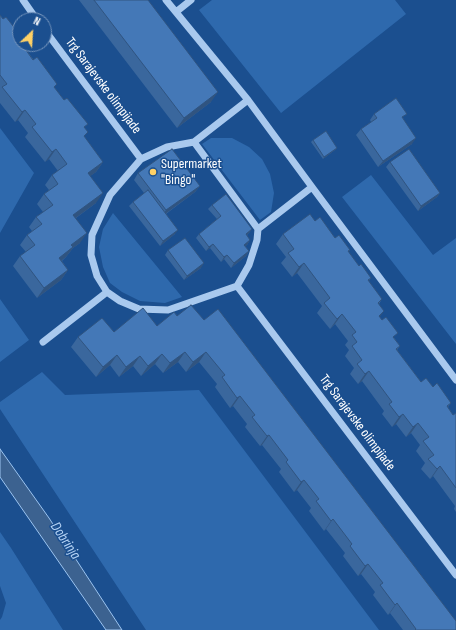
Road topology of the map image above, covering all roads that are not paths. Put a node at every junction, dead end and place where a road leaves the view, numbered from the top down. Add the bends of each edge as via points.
1 (22, 0) edge
2 (166, 0) edge
3 (191, 0) edge
4 (31, 12) edge
5 (176, 12) junction
6 (52, 40) edge
7 (248, 100) junction
8 (194, 142) junction
9 (141, 159) junction
10 (312, 187) junction
11 (258, 229) junction
12 (237, 286) junction
13 (107, 292) junction
14 (43, 342) dead end
15 (456, 380) edge
16 (456, 575) edge

1 - 4 street
2 - 5 street
3 - 5 street
5 - 7 street
6 - 9 street, Trg Sarajevske olimpijade
7 - 8 street
7 - 10 street
8 - 9 street via 167,146
8 - 11 street
9 - 13 street via 110,195 92,236 91,255 97,276
10 - 11 street
10 - 15 street
11 - 12 street via 249,265
12 - 13 street via 168,310 139,309
12 - 16 street, Trg Sarajevske olimpijade
13 - 14 street

